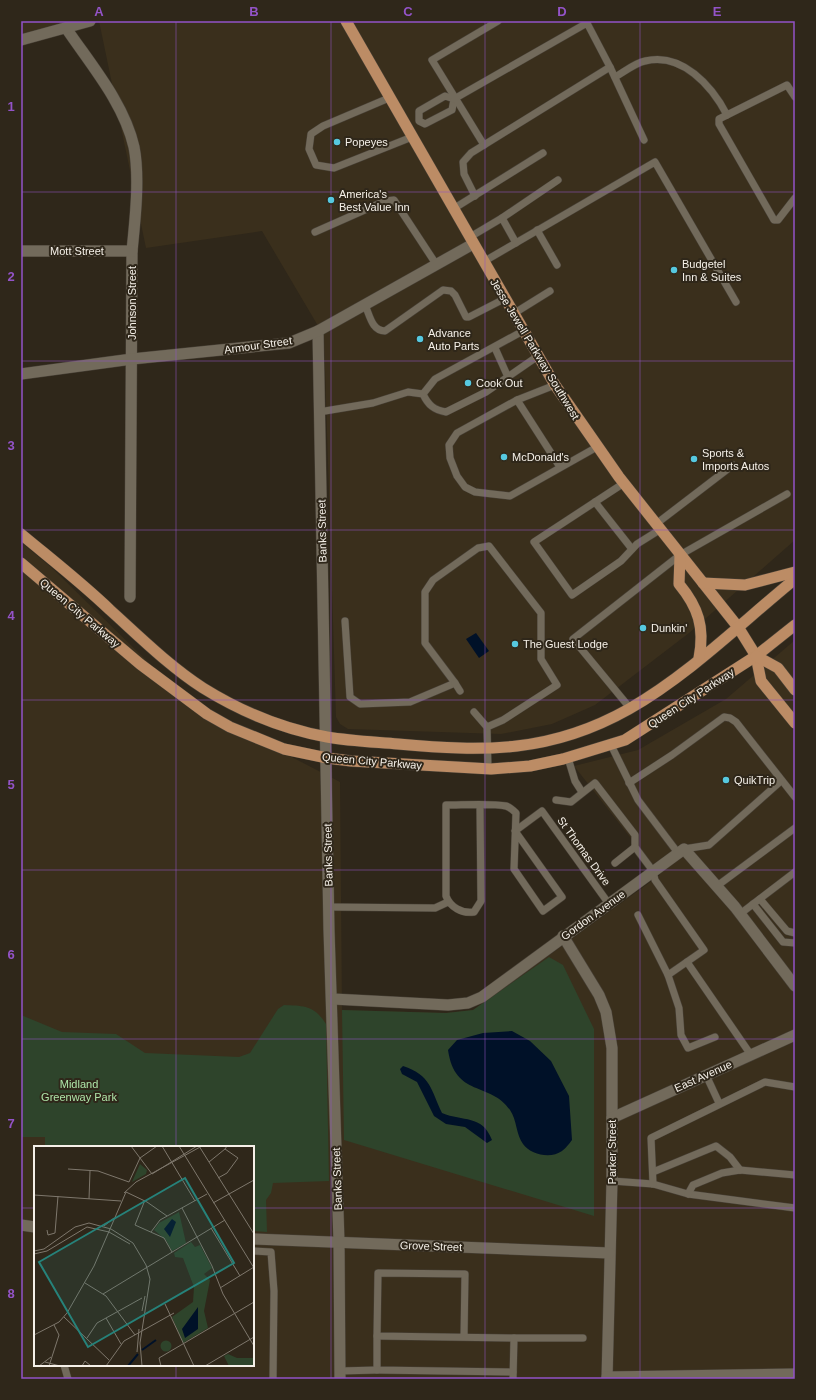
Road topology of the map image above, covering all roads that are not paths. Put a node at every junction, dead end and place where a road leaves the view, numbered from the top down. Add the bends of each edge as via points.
1 (90, 21) edge
2 (347, 21) edge
3 (498, 21) edge
4 (587, 22) edge
5 (66, 28) junction
6 (21, 40) edge
7 (610, 67) junction
8 (615, 77) junction
9 (795, 97) edge
10 (390, 98) junction
11 (454, 99) junction
12 (727, 115) junction
13 (419, 121) junction
14 (406, 127) junction
15 (412, 137) junction
16 (644, 140) dead end
17 (484, 145) junction
18 (543, 153) dead end
19 (558, 180) dead end
20 (476, 196) junction
21 (795, 198) edge
22 (453, 209) junction
23 (502, 218) junction
24 (537, 230) junction
25 (315, 232) dead end
26 (471, 240) junction
27 (516, 243) junction
28 (21, 251) edge
29 (132, 251) junction
30 (483, 262) junction
31 (436, 264) junction
32 (557, 265) dead end
33 (550, 291) dead end
34 (504, 299) junction
35 (736, 302) dead end
36 (366, 305) junction
37 (513, 314) junction
38 (318, 331) junction
39 (523, 331) junction
40 (494, 348) junction
41 (538, 356) junction
42 (132, 359) junction
43 (21, 374) edge
44 (508, 376) junction
45 (555, 385) junction
46 (423, 394) junction
47 (517, 400) junction
48 (320, 412) junction
49 (597, 447) junction
50 (733, 465) dead end
51 (560, 467) junction
52 (624, 483) junction
53 (787, 494) dead end
54 (595, 502) junction
55 (658, 527) junction
56 (21, 534) edge
57 (632, 549) junction
58 (680, 554) junction
59 (21, 564) edge
60 (795, 572) edge
61 (795, 579) edge
62 (703, 583) junction
63 (130, 597) dead end
64 (345, 621) dead end
65 (795, 625) edge
66 (738, 627) junction
67 (756, 656) junction
68 (699, 658) junction
69 (454, 683) junction
70 (795, 690) edge
71 (460, 691) dead end
72 (630, 708) junction
73 (474, 712) dead end
74 (795, 723) edge
75 (487, 727) junction
76 (327, 737) junction
77 (611, 745) junction
78 (487, 750) junction
79 (327, 758) junction
80 (568, 758) junction
81 (488, 769) junction
82 (781, 781) junction
83 (629, 783) junction
84 (582, 792) junction
85 (795, 796) edge
86 (556, 800) dead end
87 (480, 805) junction
88 (795, 828) edge
89 (515, 831) junction
90 (635, 847) junction
91 (681, 851) junction
92 (615, 863) dead end
93 (653, 871) junction
94 (795, 872) edge
95 (717, 886) junction
96 (760, 899) junction
97 (448, 902) junction
98 (609, 904) junction
99 (753, 904) junction
100 (329, 908) junction
101 (740, 914) junction
102 (638, 915) dead end
103 (795, 933) edge
104 (563, 936) junction
105 (795, 943) edge
106 (687, 962) junction
107 (668, 975) junction
108 (795, 986) edge
109 (333, 999) junction
110 (795, 1035) edge
111 (715, 1037) dead end
112 (751, 1055) junction
113 (706, 1075) junction
114 (795, 1088) edge
115 (719, 1103) junction
116 (612, 1118) junction
117 (740, 1170) junction
118 (653, 1172) junction
119 (795, 1175) edge
120 (612, 1181) junction
121 (653, 1184) junction
122 (688, 1194) junction
123 (795, 1208) edge
124 (21, 1225) edge
125 (34, 1227) edge
126 (254, 1239) edge
127 (339, 1242) junction
128 (254, 1251) edge
129 (609, 1254) junction
130 (377, 1336) junction
131 (464, 1337) junction
132 (514, 1338) junction
133 (583, 1338) dead end
134 (64, 1366) edge
135 (376, 1370) junction
136 (340, 1375) edge
137 (513, 1375) edge
138 (790, 1376) edge
139 (607, 1378) edge
140 (635, 1378) edge
141 (68, 1379) edge
142 (273, 1379) edge

1 - 5 street
2 - 10 main road, Jesse Jewell Parkway Southwest
3 - 11 lane via 432,60
4 - 7 lane
4 - 11 lane
5 - 6 street
5 - 29 street, Johnson Street via 112,97 132,141 136,165 136,219
7 - 8 lane
7 - 17 lane
8 - 12 lane via 643,61 670,61 702,80 715,94
8 - 16 lane
9 - 12 lane via 787,85
10 - 14 main road, Jesse Jewell Parkway Southwest
10 - 15 lane via 323,126 311,134 309,149 316,165 334,168
11 - 13 lane via 452,110 425,124
11 - 13 lane via 445,96 419,111
11 - 17 lane
12 - 21 lane via 719,119 718,124 774,220 778,220
13 - 14 lane
14 - 15 main road, Jesse Jewell Parkway Southwest
15 - 22 main road, Jesse Jewell Parkway Southwest
17 - 20 lane via 471,153 464,162 464,174
18 - 20 lane
19 - 23 lane
20 - 22 lane
22 - 26 main road, Jesse Jewell Parkway Southwest
23 - 26 lane
23 - 27 lane
24 - 27 lane
24 - 32 lane
24 - 35 lane via 655,162
25 - 31 lane via 386,201 394,200
26 - 30 main road, Jesse Jewell Parkway Southwest
26 - 31 street, Armour Street
27 - 30 lane
28 - 29 street, Mott Street
29 - 42 street, Johnson Street
30 - 34 main road, Jesse Jewell Parkway Southwest
31 - 36 street, Armour Street
33 - 37 lane
34 - 36 lane via 469,317 455,295 451,291 443,290 385,331 374,327
34 - 37 main road, Jesse Jewell Parkway Southwest
36 - 38 street, Armour Street
37 - 39 main road, Jesse Jewell Parkway Southwest
38 - 42 street, Armour Street via 289,343
38 - 48 street, Banks Street
39 - 40 lane
39 - 41 main road, Jesse Jewell Parkway Southwest
40 - 44 lane
40 - 46 lane via 435,379
41 - 44 lane
41 - 45 main road, Jesse Jewell Parkway Southwest
42 - 43 street, Armour Street
42 - 63 street, Johnson Street
44 - 46 lane via 486,392 446,412 428,404
45 - 47 lane
45 - 49 main road, Jesse Jewell Parkway Southwest
46 - 48 lane via 408,392 373,403
47 - 51 lane
47 - 51 lane via 457,433 449,445 450,458 457,476 465,486 475,492 510,496
48 - 76 street, Banks Street
49 - 51 lane
49 - 52 main road, Jesse Jewell Parkway Southwest
50 - 55 lane
52 - 54 lane
52 - 55 main road, Jesse Jewell Parkway Southwest
53 - 58 lane
54 - 57 lane
54 - 57 lane via 534,542 572,595 621,561
55 - 57 lane
55 - 58 main road, Jesse Jewell Parkway Southwest
56 - 76 main road, Queen City Parkway via 147,644 202,687 232,705 263,719
58 - 62 main road, Jesse Jewell Parkway Southwest
58 - 68 main road via 679,584 691,599 701,631
58 - 72 lane via 573,639
59 - 79 main road, Queen City Parkway via 140,664 207,714 230,727 284,749
60 - 62 main road via 745,585
61 - 66 main road, Queen City Parkway
62 - 66 main road, Jesse Jewell Parkway Southwest
64 - 69 lane via 350,697 360,704 410,702
65 - 67 main road, Queen City Parkway
66 - 67 main road, Jesse Jewell Parkway Southwest
66 - 68 main road, Queen City Parkway
67 - 70 main road, Jesse Jewell Parkway Southwest via 778,668
67 - 74 main road, Jesse Jewell Parkway Southwest via 761,681
67 - 77 main road, Queen City Parkway via 625,740
68 - 72 main road, Queen City Parkway
69 - 71 lane
69 - 75 lane via 425,643 425,592 433,580 478,548 489,546 541,613 541,659 557,685 503,720
72 - 78 main road, Queen City Parkway via 604,722 567,736 530,745
73 - 75 lane
75 - 78 lane
76 - 78 main road, Queen City Parkway
76 - 79 street, Banks Street
77 - 80 main road, Queen City Parkway
77 - 83 lane
78 - 81 lane
79 - 81 main road, Queen City Parkway
79 - 100 street, Banks Street
80 - 81 main road, Queen City Parkway via 530,766
80 - 84 lane via 575,781
82 - 83 lane via 736,722 724,718
82 - 85 lane
82 - 91 lane via 709,845
83 - 91 lane via 638,800
84 - 86 lane via 570,802
84 - 90 lane via 595,782 635,835
87 - 89 lane via 511,808 516,813
87 - 97 lane via 446,805
87 - 97 lane via 481,901 474,912 468,913 454,908
88 - 95 lane
89 - 89 lane via 562,897 543,911 514,869
89 - 98 lane, St Thomas Drive via 542,811
90 - 92 lane
90 - 93 lane
91 - 93 street, Gordon Avenue
91 - 95 street
93 - 98 street, Gordon Avenue
93 - 106 lane via 655,880 704,950
94 - 96 lane
95 - 101 street
96 - 99 lane
96 - 103 lane via 787,931
97 - 100 lane via 435,908
98 - 104 street, Gordon Avenue
99 - 101 lane
99 - 105 lane via 783,942
100 - 109 street, Banks Street
101 - 108 street
102 - 107 lane
104 - 109 street, Gordon Avenue via 482,997 468,1003 432,1006
104 - 116 street, Parker Street via 591,979 606,1012 612,1048
106 - 107 lane
106 - 112 lane
107 - 111 lane via 679,1008 681,1034 688,1048
109 - 127 street, Banks Street
110 - 112 street, East Avenue
112 - 113 street, East Avenue
113 - 115 lane
113 - 116 street, East Avenue
114 - 115 lane via 765,1082
115 - 118 lane via 651,1138
116 - 120 street, Parker Street
117 - 118 lane via 730,1157 716,1146
117 - 119 lane
117 - 122 lane via 722,1173 693,1185
118 - 121 lane
120 - 121 lane
120 - 129 street, Parker Street
121 - 122 lane
122 - 123 lane
124 - 125 street
126 - 127 street, Grove Street
127 - 129 street, Grove Street
127 - 136 street, Banks Street
128 - 142 lane via 271,1252 274,1291
129 - 139 street, Parker Street
130 - 131 lane
130 - 131 lane via 378,1273 464,1274
130 - 135 lane
131 - 132 lane
132 - 133 lane
132 - 137 lane
134 - 141 lane
135 - 136 lane
135 - 137 lane
138 - 140 street
139 - 140 street

